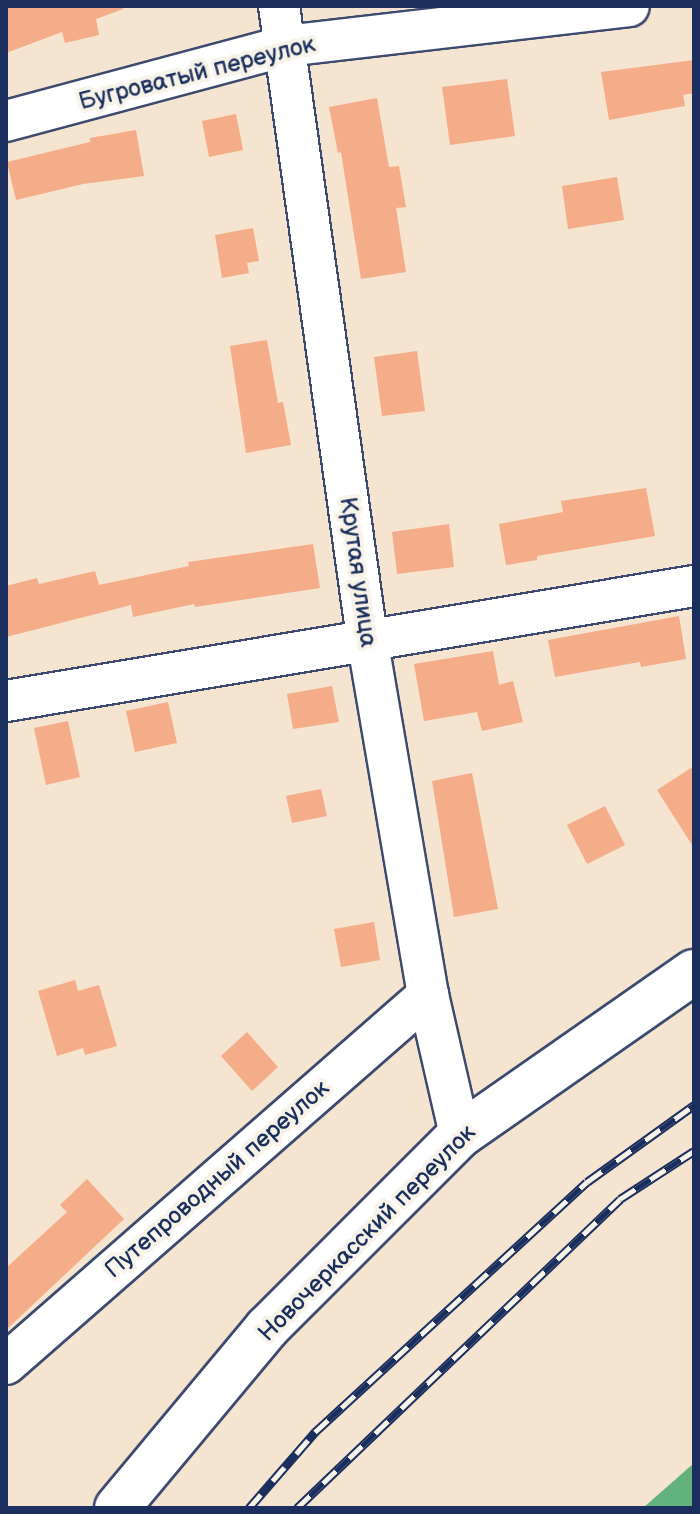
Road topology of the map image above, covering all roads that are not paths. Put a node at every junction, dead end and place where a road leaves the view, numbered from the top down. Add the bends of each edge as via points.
1 (279, 6) edge
2 (629, 6) edge
3 (285, 46) junction
4 (6, 121) edge
5 (694, 586) edge
6 (367, 638) junction
7 (6, 701) edge
8 (694, 972) edge
9 (428, 995) junction
10 (460, 1135) junction
11 (6, 1364) edge
12 (117, 1508) edge

1 - 3 street, Крутая улица
2 - 3 street, Бугроватый переулок
3 - 4 street, Бугроватый переулок
3 - 6 street, Крутая улица
5 - 6 street
6 - 7 street
6 - 9 street, Крутая улица
8 - 10 main road, Новочеркасский переулок
9 - 10 street, Крутая улица
9 - 11 street, Путепроводный переулок
10 - 12 main road, Новочеркасский переулок via 267,1328

